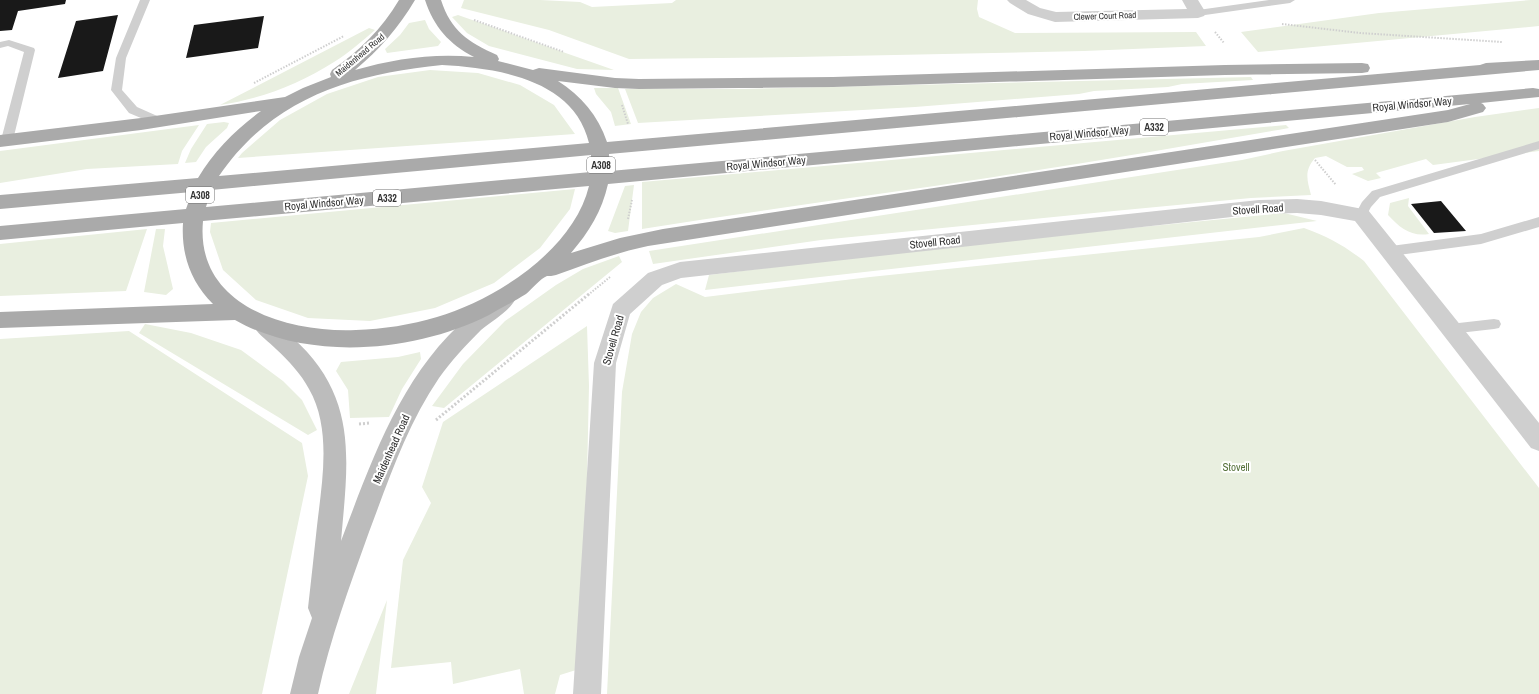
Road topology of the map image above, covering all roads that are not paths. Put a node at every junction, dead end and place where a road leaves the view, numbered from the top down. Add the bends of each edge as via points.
1 (145, 0) edge
2 (408, 0) edge
3 (433, 0) edge
4 (1015, 0) edge
5 (1290, 0) edge
6 (1194, 7) edge
7 (0, 45) edge
8 (1539, 65) edge
9 (1500, 68) junction
10 (515, 69) junction
11 (321, 86) junction
12 (1536, 93) edge
13 (292, 100) junction
14 (160, 122) junction
15 (4, 141) edge
16 (1539, 145) edge
17 (8, 202) edge
18 (1361, 215) junction
19 (1539, 222) edge
20 (0, 233) edge
21 (1391, 252) junction
22 (536, 275) junction
23 (514, 292) junction
24 (238, 312) junction
25 (0, 320) edge
26 (1494, 324) dead end
27 (264, 325) junction
28 (1450, 329) junction
29 (1539, 442) edge
30 (318, 637) junction
31 (304, 694) edge
32 (587, 694) edge

1 - 14 lane via 121,58 116,90 133,110
2 - 11 main road, Maidenhead Road / A308 via 388,31 376,43
3 - 10 main road, A308 via 438,17 452,36 473,50
4 - 6 street, Clewer Court Road via 1034,11 1055,17
5 - 6 lane
7 - 15 lane via 9,43 30,50
8 - 9 main road
9 - 10 main road via 1333,68 833,82 646,84 615,83
9 - 17 main road
10 - 11 main road, A308 via 467,60 417,61 364,71
10 - 22 main road, A308 via 554,86 569,97 591,123 602,163 599,185 584,223 556,258
11 - 13 main road, A308
12 - 20 main road, Royal Windsor Way / A332
12 - 22 main road via 1448,116 663,236 621,244 588,254
13 - 14 main road
13 - 24 main road, A308 via 242,136 223,156 207,179 194,209 194,256 202,275 214,292
14 - 15 main road
16 - 18 lane via 1376,194
18 - 21 street
18 - 32 street, Stovell Road via 1297,206 1259,207 680,270 654,279 621,310 605,363
19 - 21 lane via 1481,239
21 - 28 street
22 - 23 main road, A308
23 - 27 main road, A308 via 445,323 386,336 320,338 289,333
23 - 30 street, Maidenhead Road via 477,322 450,349 415,396 378,476
24 - 25 main road
24 - 27 main road, A308
26 - 28 lane
27 - 30 street, Maidenhead Road via 295,352 310,370 328,405 333,425 334,475
28 - 29 street
30 - 31 street, Maidenhead Road

